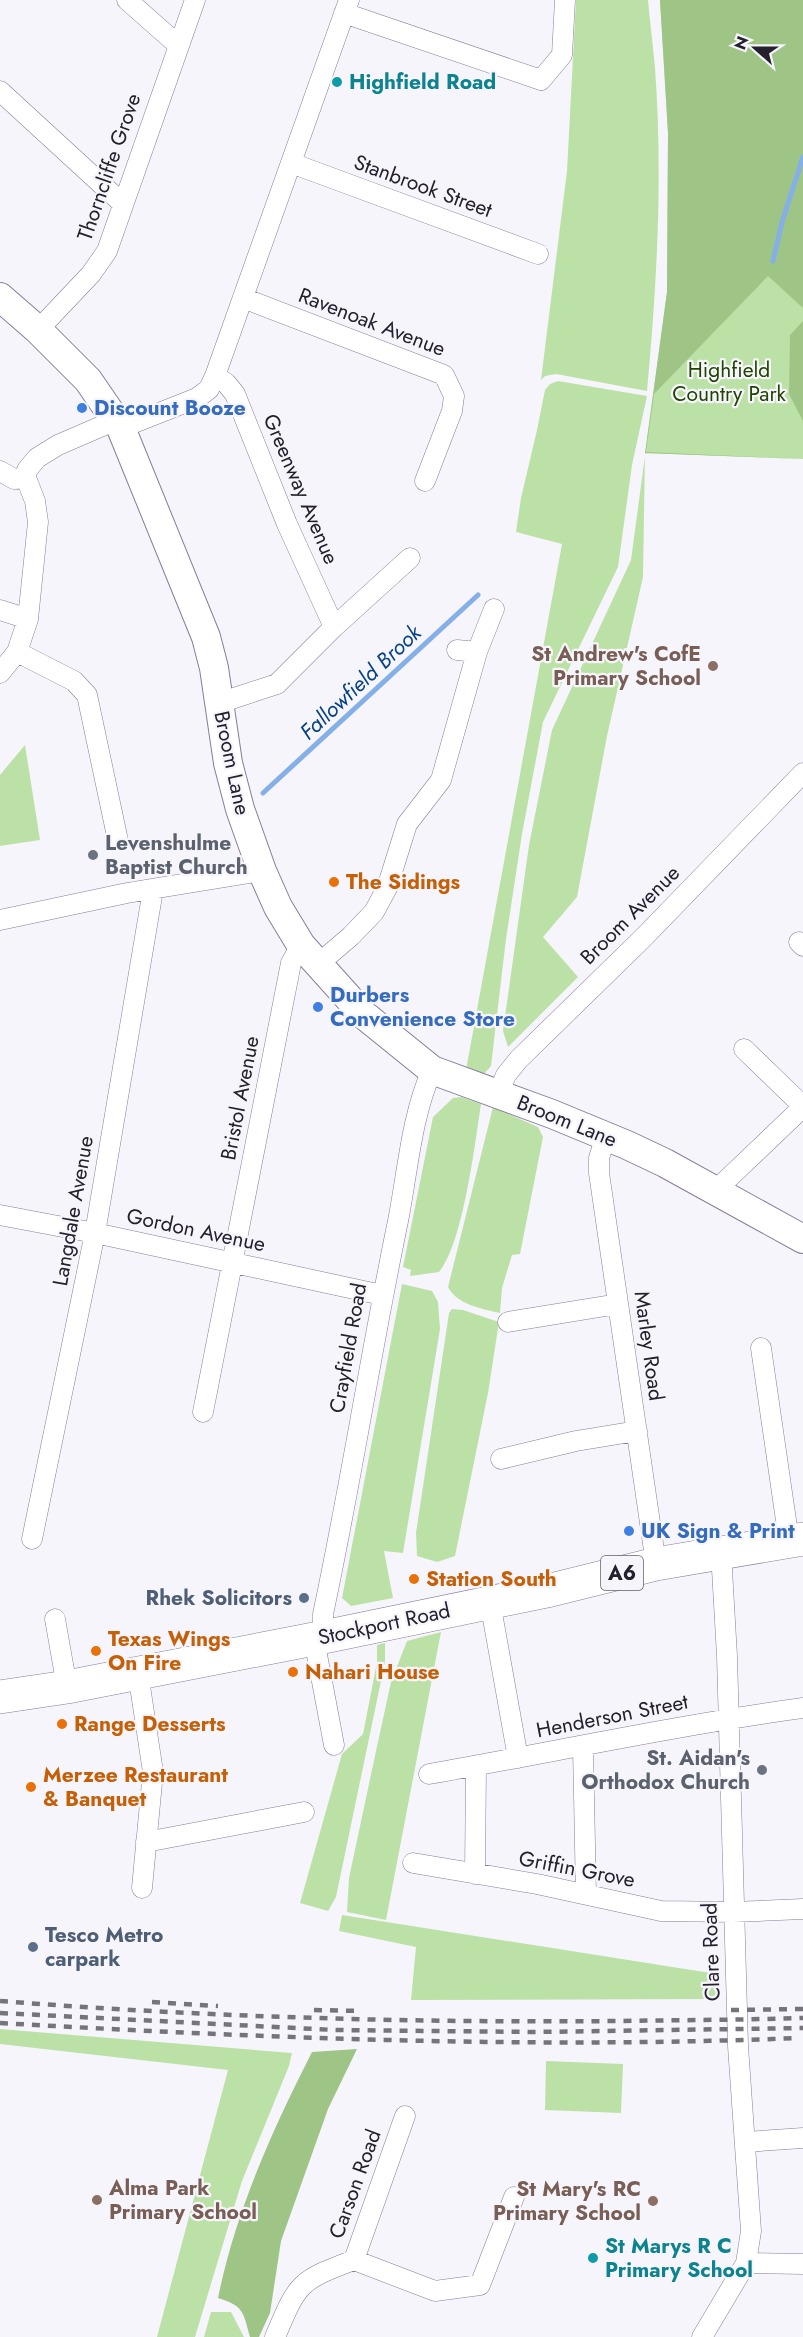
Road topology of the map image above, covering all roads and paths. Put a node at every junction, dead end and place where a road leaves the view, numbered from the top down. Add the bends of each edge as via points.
1 (127, 0) edge
2 (195, 0) edge
3 (565, 0) edge
4 (346, 7) edge
5 (178, 45) junction
6 (0, 91) edge
7 (291, 163) junction
8 (122, 203) junction
9 (538, 254) dead end
10 (0, 297) edge
11 (243, 298) junction
12 (38, 330) junction
13 (215, 376) junction
14 (118, 424) junction
15 (0, 471) edge
16 (26, 478) junction
17 (425, 481) dead end
18 (410, 558) dead end
19 (494, 609) dead end
20 (0, 610) edge
21 (28, 619) junction
22 (334, 627) junction
23 (457, 650) dead end
24 (17, 652) junction
25 (477, 652) junction
26 (0, 673) edge
27 (219, 703) junction
28 (803, 773) edge
29 (117, 836) dead end
30 (262, 871) junction
31 (153, 891) junction
32 (0, 920) edge
33 (309, 955) junction
34 (744, 1048) dead end
35 (442, 1075) junction
36 (504, 1096) junction
37 (803, 1106) edge
38 (606, 1136) junction
39 (716, 1190) junction
40 (0, 1215) edge
41 (95, 1233) junction
42 (803, 1239) edge
43 (232, 1262) junction
44 (382, 1295) junction
45 (618, 1304) junction
46 (508, 1322) dead end
47 (761, 1348) dead end
48 (203, 1412) dead end
49 (637, 1431) junction
50 (501, 1459) dead end
51 (32, 1539) dead end
52 (796, 1540) edge
53 (721, 1552) junction
54 (656, 1564) junction
55 (490, 1602) junction
56 (55, 1619) dead end
57 (318, 1638) junction
58 (138, 1673) junction
59 (67, 1687) junction
60 (0, 1697) edge
61 (803, 1708) edge
62 (728, 1718) junction
63 (334, 1745) dead end
64 (583, 1746) junction
65 (518, 1758) junction
66 (476, 1766) junction
67 (429, 1774) dead end
68 (303, 1812) dead end
69 (146, 1842) junction
70 (413, 1863) dead end
71 (475, 1874) junction
72 (142, 1888) dead end
73 (586, 1894) junction
74 (803, 1909) edge
75 (733, 1912) junction
76 (405, 2116) dead end
77 (803, 2138) edge
78 (745, 2142) junction
79 (514, 2197) dead end
80 (354, 2260) junction
81 (746, 2263) junction
82 (803, 2264) edge
83 (275, 2337) edge
84 (702, 2337) edge

1 - 5 street
2 - 5 street, Thorncliffe Grove
3 - 4 street via 562,55 541,80
4 - 7 street
5 - 8 street, Thorncliffe Grove
6 - 8 street
7 - 9 street, Stanbrook Street
7 - 11 street
8 - 12 street, Thorncliffe Grove via 107,251 91,274
10 - 12 main road, Broom Lane
11 - 13 street
11 - 17 street, Ravenoak Avenue via 444,375 454,396 452,411 428,456
12 - 14 main road, Broom Lane via 88,380
13 - 14 street via 209,389 197,398
13 - 22 street, Greenway Avenue via 235,394
14 - 16 street via 58,445 37,458
14 - 27 main road, Broom Lane via 195,604 212,657
15 - 16 street via 14,479
16 - 21 street via 47,523
18 - 22 street
19 - 25 street
20 - 21 street
21 - 24 street
22 - 27 street via 277,684
23 - 25 street
24 - 26 street
24 - 29 street via 74,681 87,695
25 - 33 street via 441,780 407,824 381,900 363,925
27 - 30 main road, Broom Lane via 228,763
28 - 36 street, Broom Avenue via 510,1069
30 - 31 street
30 - 33 main road, Broom Lane via 278,907
31 - 32 street
31 - 41 street, Langdale Avenue
33 - 35 main road, Broom Lane via 364,1015
33 - 43 street, Bristol Avenue via 291,963
34 - 37 street
35 - 36 main road, Broom Lane
35 - 44 street, Crayfield Road via 416,1116
36 - 38 main road, Broom Lane
37 - 39 street
38 - 39 main road, Broom Lane
38 - 45 street, Marley Road via 599,1173
39 - 42 main road, Broom Lane
40 - 41 street, Gordon Avenue
41 - 43 street, Gordon Avenue
41 - 51 street, Langdale Avenue
43 - 44 street, Gordon Avenue
43 - 48 street, Bristol Avenue
44 - 57 street, Crayfield Road
45 - 46 street
45 - 49 street, Marley Road
47 - 52 street
49 - 50 street
49 - 54 street, Marley Road
52 - 53 highway, Stockport Road / A6
53 - 54 highway, Stockport Road / A6
53 - 62 street, Clare Road
54 - 55 highway, Stockport Road / A6
55 - 57 highway, Stockport Road / A6
55 - 65 street
56 - 59 street
57 - 58 highway, Stockport Road / A6
57 - 63 street, Crayfield Road
58 - 59 highway, Stockport Road / A6
58 - 69 street via 153,1772
59 - 60 highway, Stockport Road / A6
61 - 62 street, Henderson Street
62 - 64 street, Henderson Street
62 - 75 street, Clare Road
64 - 65 street, Henderson Street
64 - 73 street
65 - 66 street, Henderson Street
66 - 67 street, Henderson Street
66 - 71 street
68 - 69 street
69 - 72 street
70 - 71 street, Griffin Grove
71 - 73 street, Griffin Grove
73 - 75 street, Griffin Grove via 661,1911
74 - 75 street, Griffin Grove
75 - 78 street, Clare Road
76 - 80 street, Carson Road
77 - 78 street
78 - 81 street, Clare Road via 751,2231
79 - 80 street via 480,2285 435,2291
80 - 83 street, Carson Road via 318,2273 304,2283 292,2297
81 - 82 street
81 - 84 street, Clare Road

